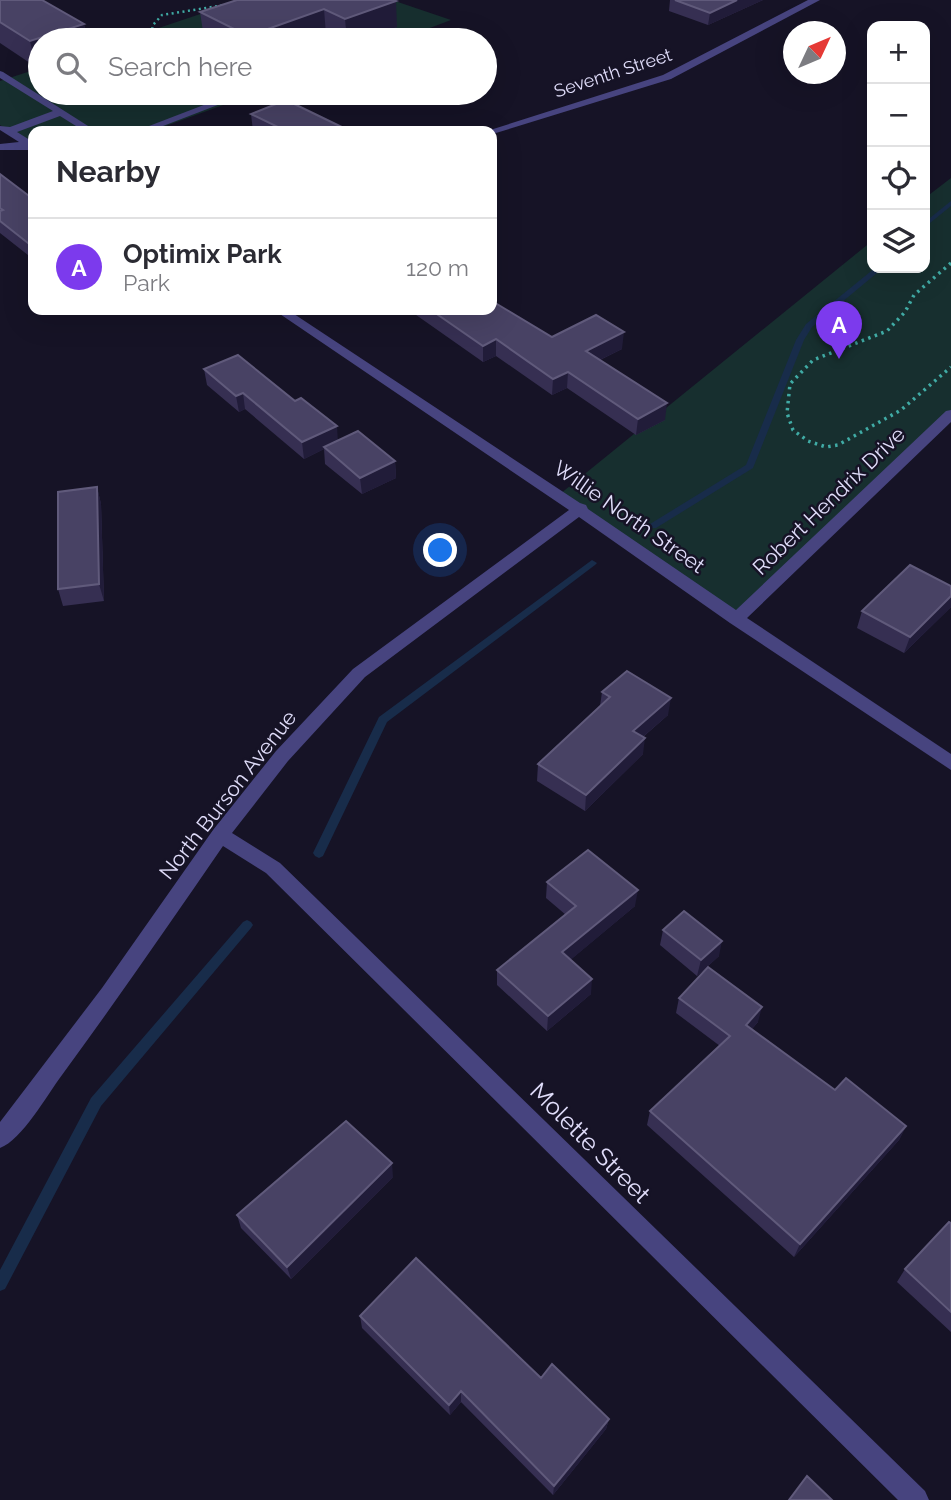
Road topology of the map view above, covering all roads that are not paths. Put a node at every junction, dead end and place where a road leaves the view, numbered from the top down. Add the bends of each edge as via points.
1 (784, 0) edge
2 (815, 0) edge
3 (803, 6) junction
4 (0, 74) edge
5 (28, 93) edge
6 (46, 105) edge
7 (211, 105) edge
8 (58, 113) junction
9 (81, 126) edge
10 (155, 126) edge
11 (5, 128) edge
12 (497, 129) edge
13 (28, 144) edge
14 (0, 146) edge
15 (28, 146) edge
16 (288, 315) edge
17 (951, 415) edge
18 (581, 508) junction
19 (736, 619) junction
20 (951, 762) edge
21 (220, 835) junction
22 (0, 1138) edge
23 (916, 1500) edge

1 - 3 street
2 - 3 street, Seventh Street
3 - 12 street, Seventh Street via 667,77
4 - 5 street
6 - 8 street
7 - 10 street
8 - 9 street
8 - 11 street
11 - 13 street
14 - 15 street
16 - 18 street, Willie North Street
17 - 19 street, Robert Hendrix Drive
18 - 19 street, Willie North Street
18 - 21 street, North Burson Avenue via 359,673 282,756
19 - 20 street, Willie North Street
21 - 22 street, North Burson Avenue via 109,994
21 - 23 street, Molette Street via 273,868

